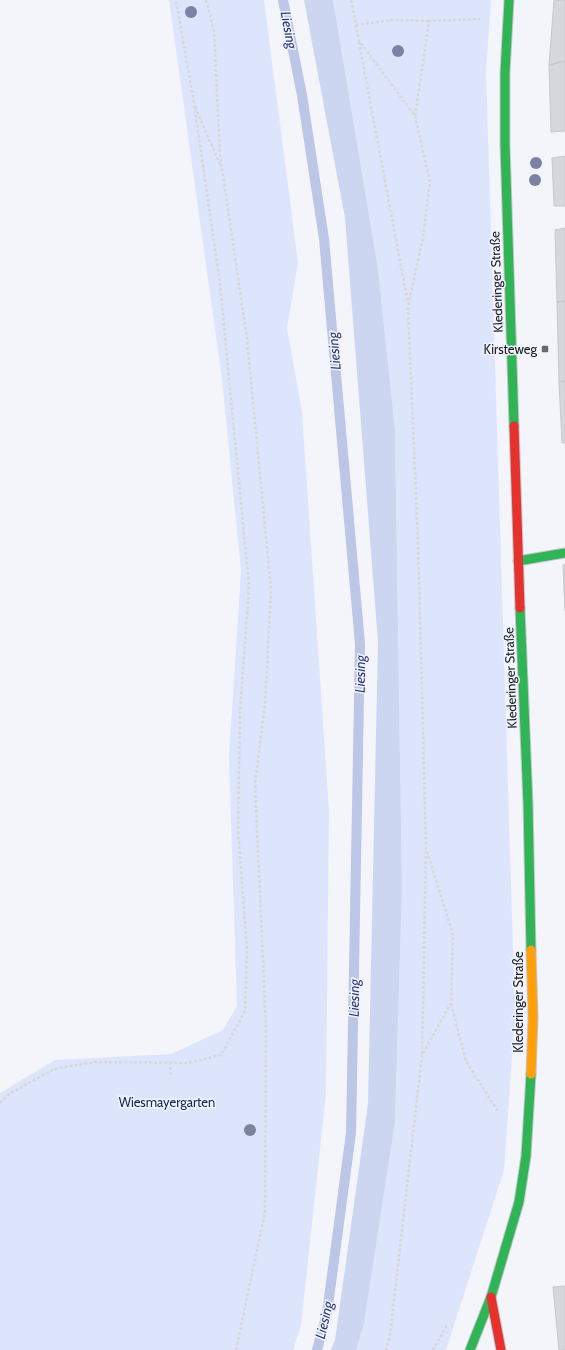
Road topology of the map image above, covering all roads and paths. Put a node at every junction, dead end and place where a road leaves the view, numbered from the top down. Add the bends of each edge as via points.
1 (176, 0) edge
2 (206, 0) edge
3 (351, 0) edge
4 (509, 0) edge
5 (430, 21) junction
6 (508, 21) junction
7 (356, 25) junction
8 (359, 41) junction
9 (194, 103) junction
10 (415, 116) junction
11 (222, 170) junction
12 (408, 307) junction
13 (565, 553) edge
14 (518, 561) junction
15 (426, 848) junction
16 (451, 1003) junction
17 (422, 1055) junction
18 (170, 1062) junction
19 (171, 1076) dead end
20 (0, 1103) edge
21 (502, 1117) dead end
22 (491, 1297) junction
23 (236, 1350) edge
24 (386, 1350) edge
25 (470, 1350) edge
26 (501, 1350) edge

1 - 9 path
2 - 11 path via 214,31
3 - 7 path
4 - 6 main road, Klederinger Straße
5 - 6 path
5 - 7 path via 392,20
5 - 10 path
6 - 14 main road, Klederinger Straße via 505,145
7 - 8 path
8 - 10 path
8 - 12 path
9 - 11 path
9 - 18 path via 220,284 249,586 240,712 238,830 247,950 244,1011 221,1055 188,1063
10 - 12 path via 430,182 423,237
11 - 23 path via 247,339 271,589 265,704 255,784 266,1027 265,1212
12 - 15 path via 418,542
13 - 14 main road
14 - 22 main road, Klederinger Straße via 529,836 533,1017 530,1099 526,1156 519,1202
15 - 16 path via 453,935
15 - 17 path
16 - 17 path
16 - 21 path via 466,1061
17 - 24 path via 390,1334
18 - 19 path
18 - 20 path via 96,1062 54,1069 9,1094
22 - 25 main road
22 - 26 main road, Klederinger Straße

